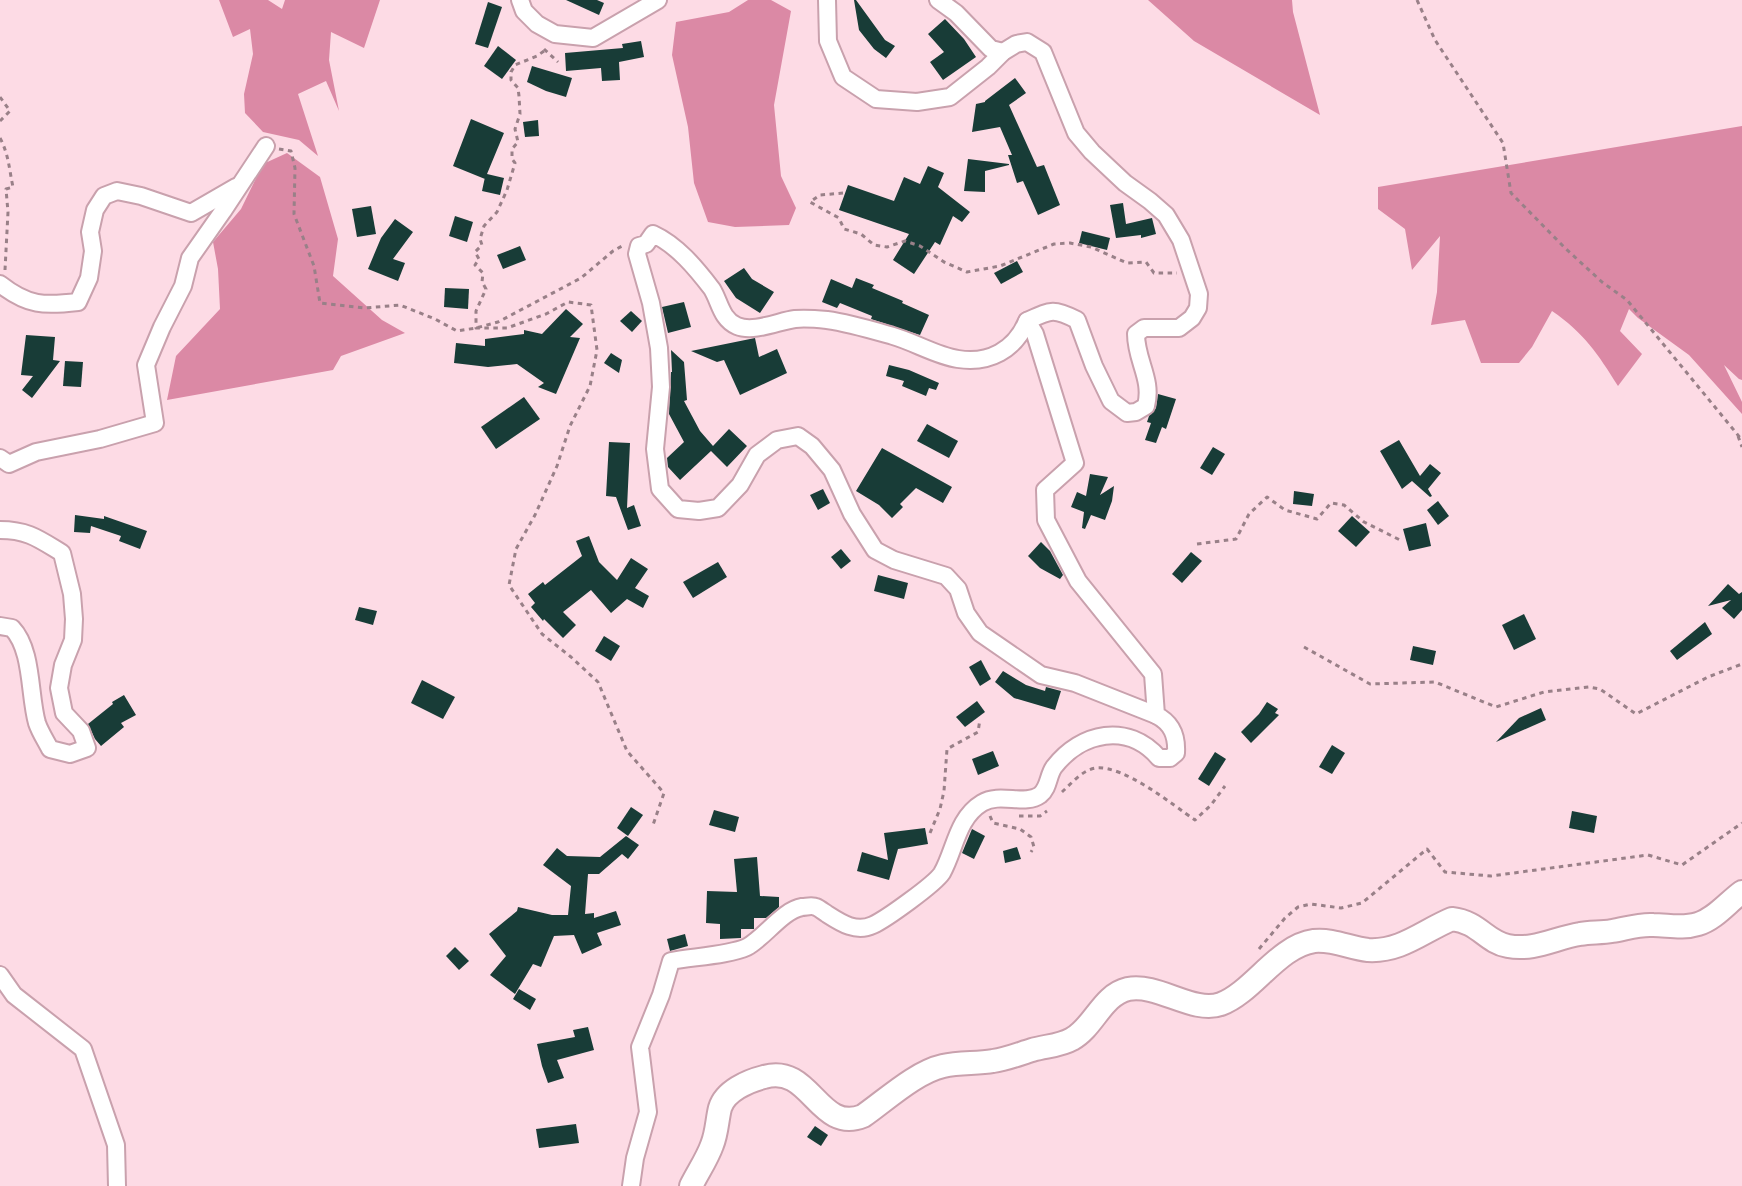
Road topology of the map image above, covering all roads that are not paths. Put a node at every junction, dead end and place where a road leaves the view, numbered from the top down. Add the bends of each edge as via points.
1 (520, 0) edge
2 (658, 0) edge
3 (827, 0) edge
4 (938, 0) edge
5 (1003, 52) junction
6 (266, 146) road end
7 (240, 184) junction
8 (2, 277) edge
9 (1027, 321) junction
10 (0, 458) edge
11 (0, 530) edge
12 (0, 626) edge
13 (1156, 715) junction
14 (1742, 892) edge
15 (0, 975) edge
16 (117, 1186) edge
17 (632, 1186) edge
18 (691, 1186) edge

1 - 2 street via 524,11 537,24 555,34 593,38
3 - 5 street via 828,41 843,77 876,99 917,102 950,97
4 - 5 street via 991,49
5 - 9 street via 1027,42 1043,52 1076,133 1125,183 1166,215 1181,240 1199,294 1198,308 1179,328 1144,328 1136,334 1149,394 1146,406 1136,412 1127,413 1112,401 1077,320 1058,310
6 - 7 street
7 - 8 street via 191,213 117,191 104,196 95,210 90,231 93,251 89,278 78,302 48,306 12,293
7 - 10 street via 190,258 183,286 147,365 155,423 36,452 9,464
9 - 13 street via 1035,334 1075,463 1045,490 1046,520 1078,581 1153,674
9 - 13 street via 1022,334 1007,350 986,359 957,359 894,336 827,320 795,319 765,327 738,326 722,314 713,292 698,272 668,241 653,234 636,254 659,348 661,387 656,449 660,489 678,509 718,508 740,485 757,455 777,440 798,436 832,470 852,514 875,550 946,576 958,589 966,613 980,633 1041,675 1075,683
11 - 12 street via 18,530 62,553 74,618 73,640 59,688 64,713 81,731 87,748 70,754 50,749 38,725 20,637 12,628
13 - 17 street via 1168,721 1177,740 1176,753 1170,758 1159,758 1133,739 1109,734 1084,741 1065,754 1039,796 982,802 957,833 941,874 895,913 871,926 854,928 815,906 799,907 748,946 671,961 640,1047 648,1112
14 - 18 main road via 1712,916 1690,926 1637,926 1522,948 1494,941 1470,923 1452,919 1401,946 1385,949 1314,941 1287,953 1223,1003 1202,1005 1143,989 1119,992 1072,1039 1000,1060 930,1070 853,1120 833,1115 793,1078 780,1074 766,1076 739,1087 721,1105 714,1142
15 - 16 street via 14,995 83,1049 116,1145

